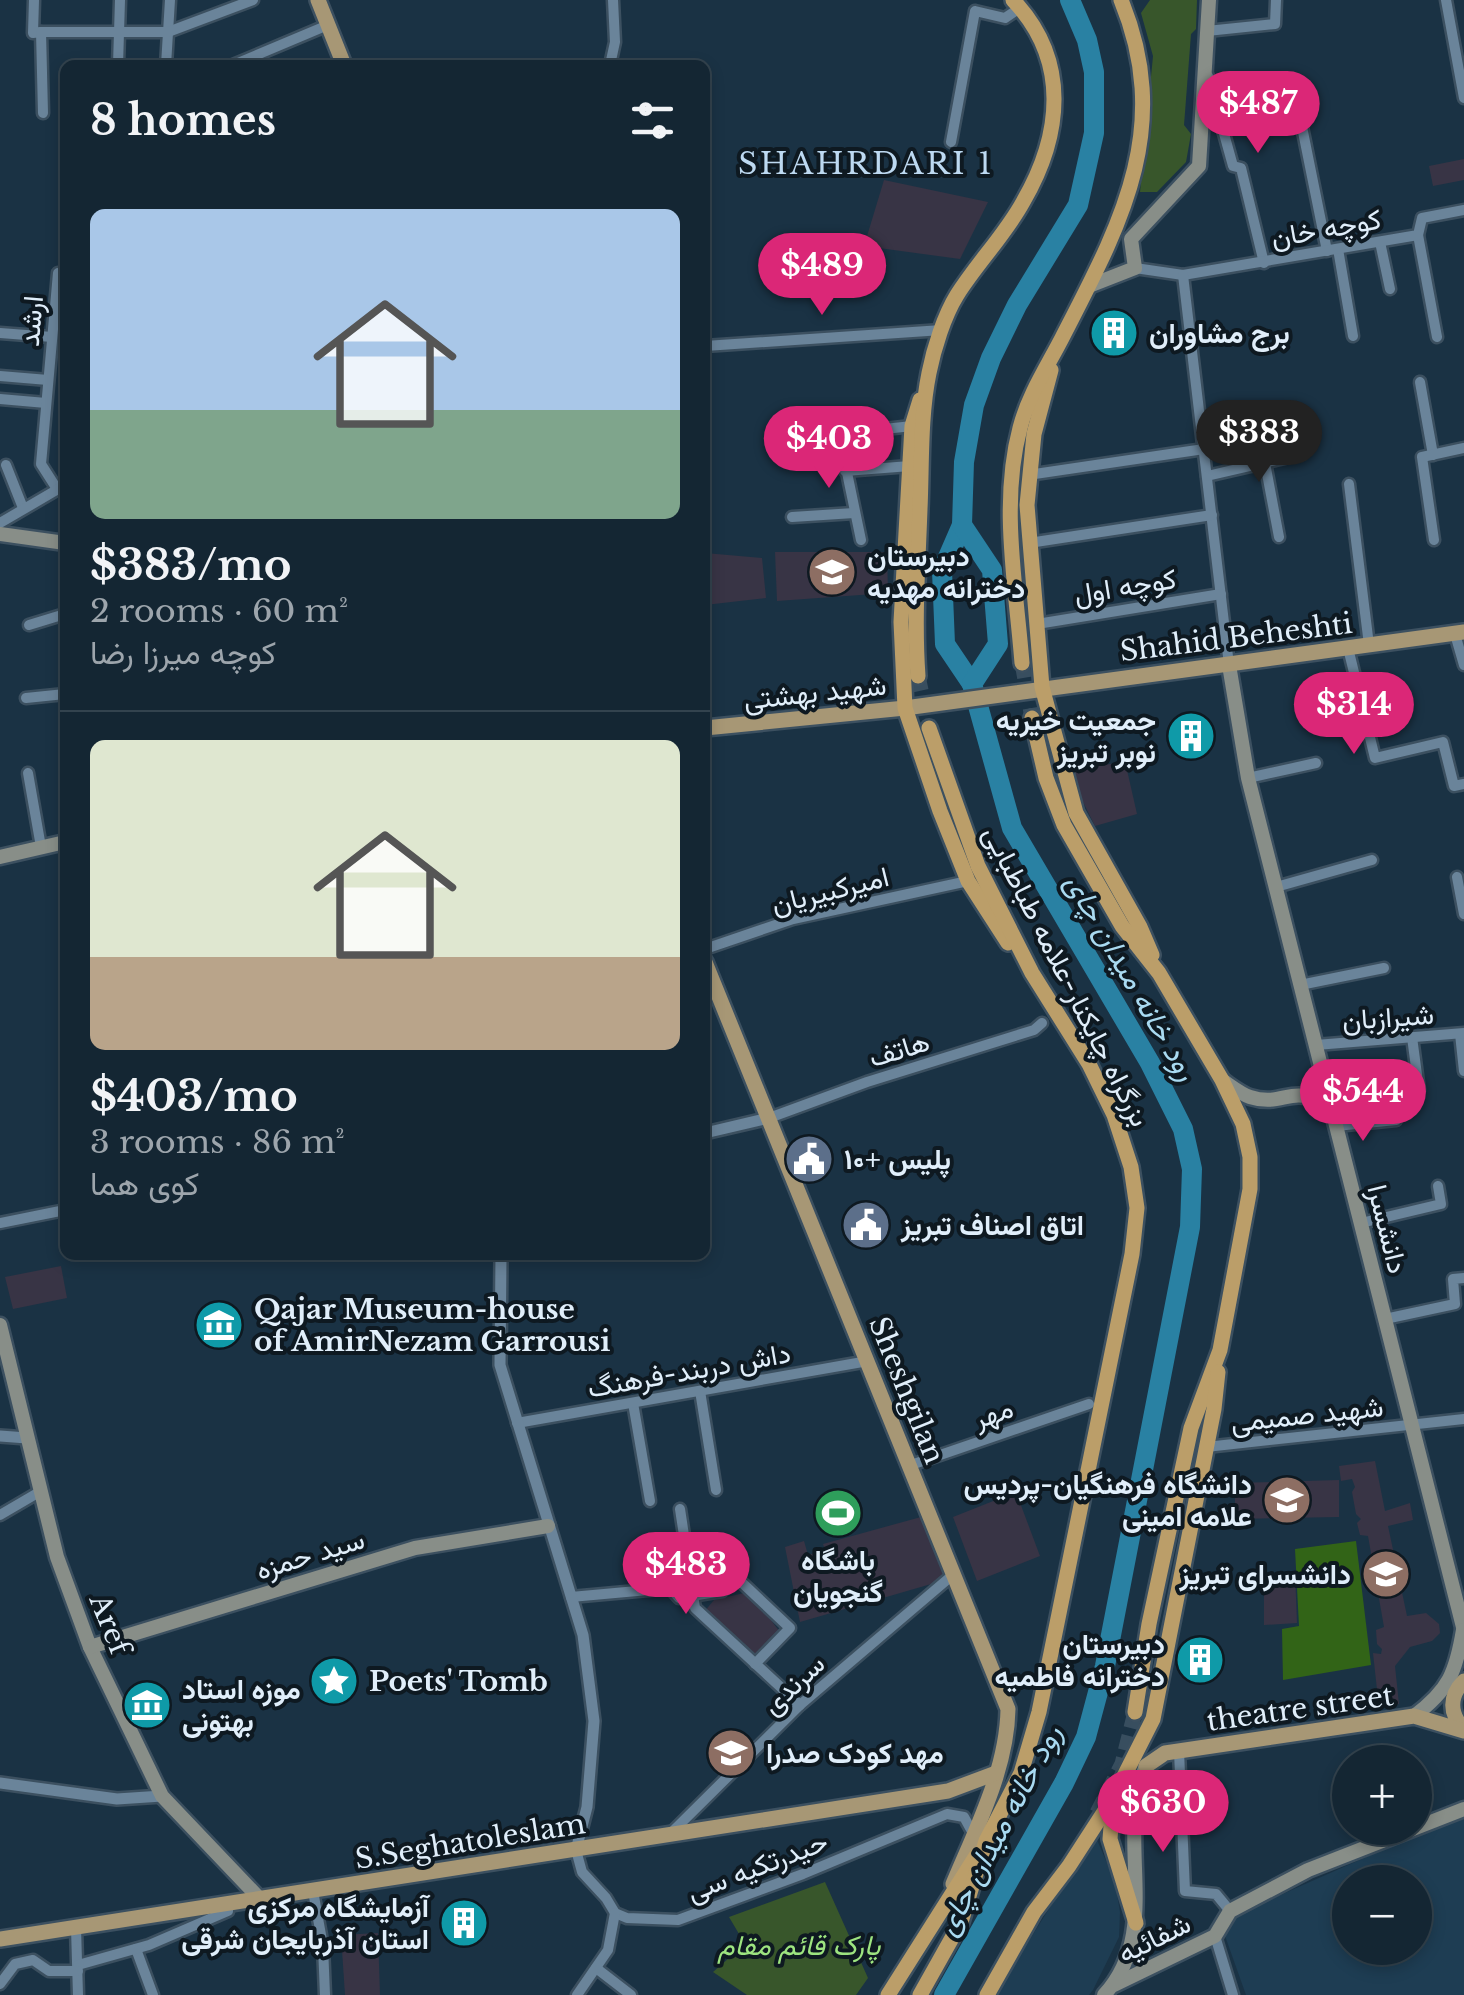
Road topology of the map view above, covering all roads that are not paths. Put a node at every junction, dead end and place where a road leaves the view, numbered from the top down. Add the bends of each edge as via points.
1 (34, 0) edge
2 (120, 0) edge
3 (170, 0) edge
4 (253, 0) edge
5 (318, 0) edge
6 (613, 0) edge
7 (1121, 0) edge
8 (1139, 0) edge
9 (1209, 0) edge
10 (1276, 0) edge
11 (1446, 0) edge
12 (1016, 4) edge
13 (328, 26) junction
14 (1207, 31) junction
15 (41, 32) junction
16 (120, 32) junction
17 (168, 32) junction
18 (1134, 32) junction
19 (118, 60) edge
20 (166, 60) edge
21 (245, 60) edge
22 (342, 60) edge
23 (611, 60) edge
24 (1205, 65) junction
25 (1464, 98) edge
26 (1298, 107) dead end
27 (42, 113) dead end
28 (951, 142) dead end
29 (1464, 210) edge
30 (1418, 235) junction
31 (1380, 242) junction
32 (1333, 250) junction
33 (1264, 262) junction
34 (1135, 268) junction
35 (58, 272) dead end
36 (1184, 274) junction
37 (1089, 286) junction
38 (1390, 289) dead end
39 (942, 330) junction
40 (0, 333) edge
41 (1353, 336) dead end
42 (52, 337) junction
43 (1437, 337) dead end
44 (710, 346) edge
45 (1054, 354) junction
46 (929, 373) junction
47 (0, 376) edge
48 (48, 380) junction
49 (1420, 382) dead end
50 (0, 399) edge
51 (46, 403) junction
52 (912, 426) junction
53 (1464, 448) edge
54 (1204, 449) junction
55 (1302, 454) dead end
56 (1433, 454) junction
57 (1265, 463) junction
58 (6, 465) dead end
59 (910, 466) junction
60 (846, 471) junction
61 (1028, 475) junction
62 (1207, 476) junction
63 (1349, 484) dead end
64 (60, 486) edge
65 (60, 488) edge
66 (23, 508) junction
67 (854, 512) junction
68 (1212, 516) junction
69 (792, 517) dead end
70 (0, 523) edge
71 (0, 534) edge
72 (1278, 537) dead end
73 (860, 540) dead end
74 (1434, 540) dead end
75 (60, 542) edge
76 (1029, 544) junction
77 (1220, 594) junction
78 (60, 615) edge
79 (1036, 624) junction
80 (28, 625) dead end
81 (1460, 633) edge
82 (1369, 646) junction
83 (1348, 648) junction
84 (1022, 663) tunnel mouth
85 (1464, 664) edge
86 (1229, 665) junction
87 (918, 676) tunnel mouth
88 (1042, 687) junction
89 (1014, 691) joint
90 (60, 695) edge
91 (26, 698) dead end
92 (905, 708) junction
93 (1032, 718) tunnel mouth
94 (710, 728) edge
95 (929, 728) tunnel mouth
96 (1316, 763) dead end
97 (28, 773) dead end
98 (1248, 778) junction
99 (1459, 785) edge
100 (60, 843) edge
101 (41, 847) junction
102 (1345, 851) dead end
103 (0, 857) edge
104 (1372, 860) dead end
105 (1349, 866) junction
106 (1457, 878) dead end
107 (968, 881) junction
108 (1276, 887) junction
109 (1464, 914) edge
110 (710, 947) edge
111 (1384, 968) dead end
112 (1159, 973) junction
113 (710, 974) edge
114 (1032, 974) junction
115 (1300, 984) junction
116 (1042, 1023) dead end
117 (1462, 1033) edge
118 (1412, 1037) junction
119 (1316, 1045) junction
120 (1464, 1071) edge
121 (1222, 1080) junction
122 (1419, 1090) dead end
123 (769, 1118) junction
124 (1335, 1120) junction
125 (1396, 1120) dead end
126 (710, 1132) edge
127 (1438, 1186) dead end
128 (60, 1211) edge
129 (0, 1223) edge
130 (1361, 1224) junction
131 (500, 1260) edge
132 (1464, 1278) edge
133 (1385, 1319) junction
134 (0, 1325) edge
135 (1220, 1350) junction
136 (868, 1361) junction
137 (700, 1391) junction
138 (633, 1402) junction
139 (1089, 1404) dead end
140 (1464, 1418) edge
141 (516, 1423) junction
142 (1412, 1426) junction
143 (0, 1436) edge
144 (27, 1438) junction
145 (1206, 1447) junction
146 (910, 1465) junction
147 (716, 1490) dead end
148 (40, 1491) junction
149 (650, 1501) dead end
150 (680, 1509) dead end
151 (0, 1516) edge
152 (548, 1526) junction
153 (955, 1573) junction
154 (693, 1596) junction
155 (571, 1597) junction
156 (1464, 1630) edge
157 (90, 1647) junction
158 (755, 1664) junction
159 (1464, 1681) edge
160 (800, 1705) junction
161 (1135, 1712) tunnel mouth
162 (1414, 1716) junction
163 (1464, 1730) edge
164 (1180, 1751) junction
165 (1146, 1766) joint
166 (996, 1773) junction
167 (0, 1783) edge
168 (162, 1796) junction
169 (1113, 1798) junction
170 (1464, 1809) edge
171 (668, 1836) junction
172 (980, 1838) junction
173 (576, 1850) junction
174 (313, 1891) junction
175 (260, 1899) junction
176 (228, 1904) junction
177 (1230, 1911) junction
178 (615, 1913) junction
179 (1136, 1923) junction
180 (76, 1928) junction
181 (1215, 1936) junction
182 (0, 1939) edge
183 (136, 1949) junction
184 (78, 1968) junction
185 (596, 1968) junction
186 (0, 1984) edge
187 (1109, 1990) edge
188 (78, 1995) edge
189 (153, 1995) edge
190 (326, 1995) edge
191 (577, 1995) edge
192 (631, 1995) edge
193 (888, 1995) edge
194 (920, 1995) edge
195 (986, 1995) edge
196 (1233, 1995) edge

1 - 15 street via 33,32
2 - 16 street
3 - 17 street
4 - 17 street
5 - 13 main road
6 - 23 street
7 - 18 highway
8 - 18 highway
9 - 14 main road
10 - 14 street via 1276,24
11 - 25 street
12 - 28 street via 1005,18 976,10
12 - 39 highway via 1042,44 1054,80 1046,158 1022,205 955,298
13 - 21 street
13 - 22 main road
14 - 24 main road
15 - 16 street
15 - 27 street
16 - 17 street
16 - 19 street
17 - 20 street
18 - 37 highway via 1142,75 1137,168
24 - 33 street
24 - 34 main road via 1199,166 1131,239
26 - 32 street
29 - 30 street, کوچه خان via 1422,218
30 - 31 street, کوچه خان
30 - 43 street
31 - 32 street, کوچه خان
31 - 38 street
32 - 33 street, کوچه خان
32 - 41 street
33 - 36 street, کوچه خان
34 - 36 street, کوچه خان
34 - 37 main road
35 - 42 street, ارشد
36 - 54 street
37 - 45 highway
39 - 44 street
39 - 46 highway
40 - 42 street
42 - 48 street, ارشد
45 - 61 highway
45 - 84 highway via 1020,425 1012,466
46 - 52 highway
46 - 87 highway
47 - 48 street
48 - 51 street, ارشد
49 - 56 street
50 - 51 street
51 - 64 street, ارشد via 41,464
52 - 59 highway
52 - 60 street via 839,434
53 - 56 street
54 - 61 street
54 - 62 street
55 - 57 street
56 - 74 street via 1422,457
57 - 62 street
57 - 72 street
58 - 66 street
59 - 60 street
59 - 92 highway via 901,622
60 - 67 street
61 - 76 highway
62 - 68 street
63 - 82 street
65 - 66 street
66 - 70 street
67 - 69 street
67 - 73 street
68 - 76 street
68 - 77 street
71 - 75 main road
76 - 79 highway
77 - 79 street, کوچه اول
77 - 86 street
78 - 80 street
79 - 88 highway
81 - 82 main road, Shahid Beheshti
81 - 85 street
82 - 83 main road, Shahid Beheshti
83 - 86 main road, Shahid Beheshti
83 - 99 street via 1375,758 1443,742
86 - 88 main road, Shahid Beheshti
86 - 98 main road, دانشسرا
88 - 89 main road, Shahid Beheshti
88 - 112 highway via 1076,813
89 - 92 main road, شهید بهشتى
90 - 91 street
92 - 94 main road, شهید بهشتى
92 - 107 highway
93 - 112 highway via 1064,824 1122,926
95 - 114 highway, بزرگراه چایکنار-علامه طباطبایی via 978,866
96 - 98 street
97 - 101 street
98 - 108 main road, دانشسرا
100 - 101 main road
101 - 103 main road
102 - 105 street
104 - 105 street
105 - 108 street
106 - 109 street
107 - 110 street, امیرکبیریان via 793,919
107 - 114 highway
108 - 115 main road, دانشسرا
111 - 115 street
112 - 121 highway
113 - 123 main road, Sheshgilan
114 - 172 highway, بزرگراه چایکنار-علامه طباطبایی via 1114,1114 1136,1208 1039,1712 1021,1773
115 - 119 main road, دانشسرا
116 - 123 street, هاتف
117 - 118 street, شیرازبان
117 - 120 street
118 - 119 street, شیرازبان
118 - 122 street
119 - 124 main road, دانشسرا
121 - 124 main road via 1248,1097 1316,1098
121 - 135 highway via 1243,1124 1250,1189
123 - 126 street
123 - 136 main road, Sheshgilan
124 - 125 street
124 - 130 main road, دانشسرا
127 - 130 street via 1441,1204
128 - 129 street
130 - 133 main road, دانشسرا
131 - 141 street via 500,1365
132 - 133 street via 1453,1279 1456,1304
133 - 142 main road, دانشسرا
134 - 144 main road, Aref
135 - 145 highway
135 - 161 highway via 1192,1428
136 - 137 street, داش دربند-فرهنگ
136 - 146 main road, Sheshgilan
137 - 138 street, داش دربند-فرهنگ
137 - 147 street
138 - 141 street, داش دربند-فرهنگ
138 - 149 street
139 - 146 street, مهر
140 - 142 street, شهید صمیمی
141 - 152 street
142 - 145 street, شهید صمیمی
142 - 156 main road, دانشسرا
143 - 144 street
144 - 148 main road, Aref
145 - 169 highway via 1153,1718
146 - 153 main road, Sheshgilan
148 - 151 street
148 - 157 main road, Aref
150 - 154 street
152 - 155 street
152 - 157 main road, سید حمزه via 415,1548
153 - 160 street, سرندی
153 - 166 main road, Sheshgilan via 1008,1710
154 - 155 street via 680,1598 670,1588
154 - 158 street via 695,1608
154 - 158 street via 722,1591 737,1578 790,1628
155 - 173 street via 594,1720
156 - 162 main road via 1443,1691
157 - 168 main road, Aref
158 - 160 street
159 - 163 main road via 1452,1707
160 - 171 street, سرندی
162 - 163 main road, theatre street
162 - 164 main road, theatre street
164 - 165 main road, theatre street
164 - 177 street via 1185,1891 1216,1894
165 - 179 main road via 1136,1788
166 - 171 main road, S.Seghatoleslam via 948,1791
166 - 172 main road, Sheshgilan
167 - 168 street via 117,1799
168 - 175 main road, Aref
169 - 179 highway via 1110,1840
169 - 195 highway
170 - 177 main road via 1308,1870
171 - 173 main road, S.Seghatoleslam
172 - 178 street, حیدرتکیه سی via 964,1817 946,1814 701,1914 678,1920
172 - 193 highway
172 - 194 highway, بزرگراه چایکنار-علامه طباطبایی via 961,1922
173 - 174 main road, S.Seghatoleslam
173 - 178 street via 582,1872
174 - 175 main road, S.Seghatoleslam
174 - 190 street
175 - 176 main road, S.Seghatoleslam
176 - 180 main road, S.Seghatoleslam
176 - 183 street via 228,1911
177 - 181 main road, شفائیه
178 - 185 street via 608,1950
179 - 187 main road via 1129,1954
180 - 182 main road, S.Seghatoleslam
180 - 184 street
181 - 187 main road, شفائیه
181 - 196 street, شفائیه
183 - 184 street
183 - 189 street
184 - 186 street via 49,1971 32,1960 15,1964
184 - 188 street
185 - 191 street
185 - 192 street

